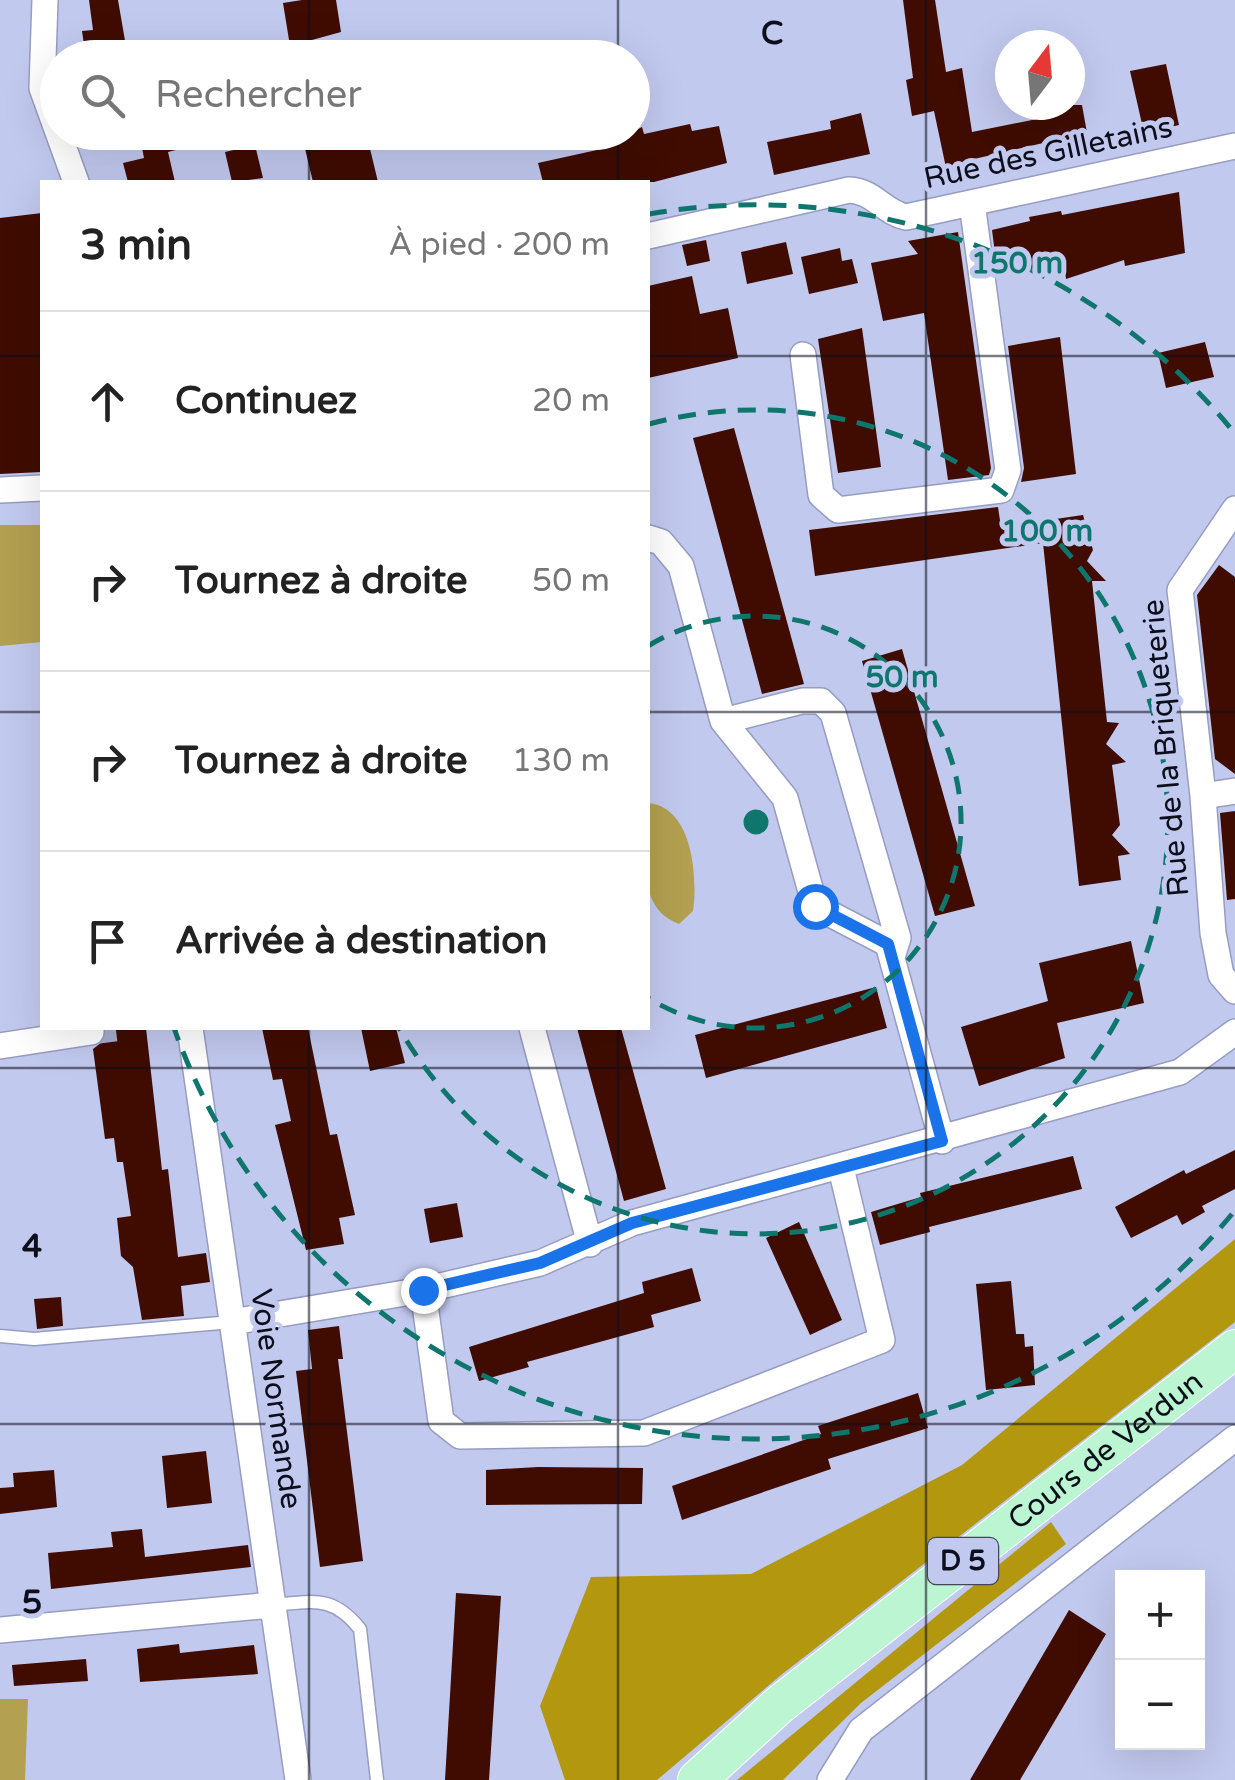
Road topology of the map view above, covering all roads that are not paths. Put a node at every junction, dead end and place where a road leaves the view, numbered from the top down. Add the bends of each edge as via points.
1 (46, 0) edge
2 (44, 40) edge
3 (1235, 146) edge
4 (64, 150) edge
5 (75, 180) edge
6 (972, 203) junction
7 (650, 236) edge
8 (804, 355) dead end
9 (40, 488) edge
10 (0, 490) edge
11 (1235, 509) edge
12 (650, 539) edge
13 (723, 721) junction
14 (1235, 792) edge
15 (1204, 796) junction
16 (892, 957) junction
17 (1235, 991) edge
18 (190, 1030) edge
19 (533, 1030) edge
20 (91, 1032) dead end
21 (1235, 1032) edge
22 (0, 1046) edge
23 (942, 1141) junction
24 (841, 1168) junction
25 (590, 1244) junction
26 (423, 1290) junction
27 (232, 1322) junction
28 (0, 1336) edge
29 (1235, 1349) edge
30 (1235, 1438) edge
31 (272, 1605) junction
32 (0, 1630) edge
33 (298, 1780) edge
34 (378, 1780) edge
35 (696, 1780) edge
36 (830, 1780) edge

1 - 2 street
3 - 6 street, Rue des Gilletains
4 - 5 street
6 - 7 street, Rue des Gilletains via 906,217 849,190
6 - 8 street via 1008,470 1001,490 838,510 826,502
9 - 10 street
11 - 15 street, Rue de la Briqueterie via 1180,590
12 - 13 street via 681,566
13 - 16 street via 785,798 815,906 888,944
13 - 16 street via 802,701 822,702 833,713 898,938
14 - 15 street
15 - 17 street, Rue de la Briqueterie via 1213,933 1221,975
16 - 23 street
18 - 27 street, Voie Normande
19 - 25 street
20 - 22 street
21 - 23 street via 1180,1072
23 - 24 street
24 - 25 street via 632,1223
24 - 26 street via 882,1340 644,1432 460,1436 441,1421
25 - 26 street via 540,1263
26 - 27 street
27 - 28 lane via 34,1339
27 - 31 street, Voie Normande
29 - 35 main road, Cours de Verdun / D 5 via 779,1705
30 - 36 street via 860,1730
31 - 32 street
31 - 33 street, Voie Normande
31 - 34 lane via 325,1601 345,1610 360,1629

